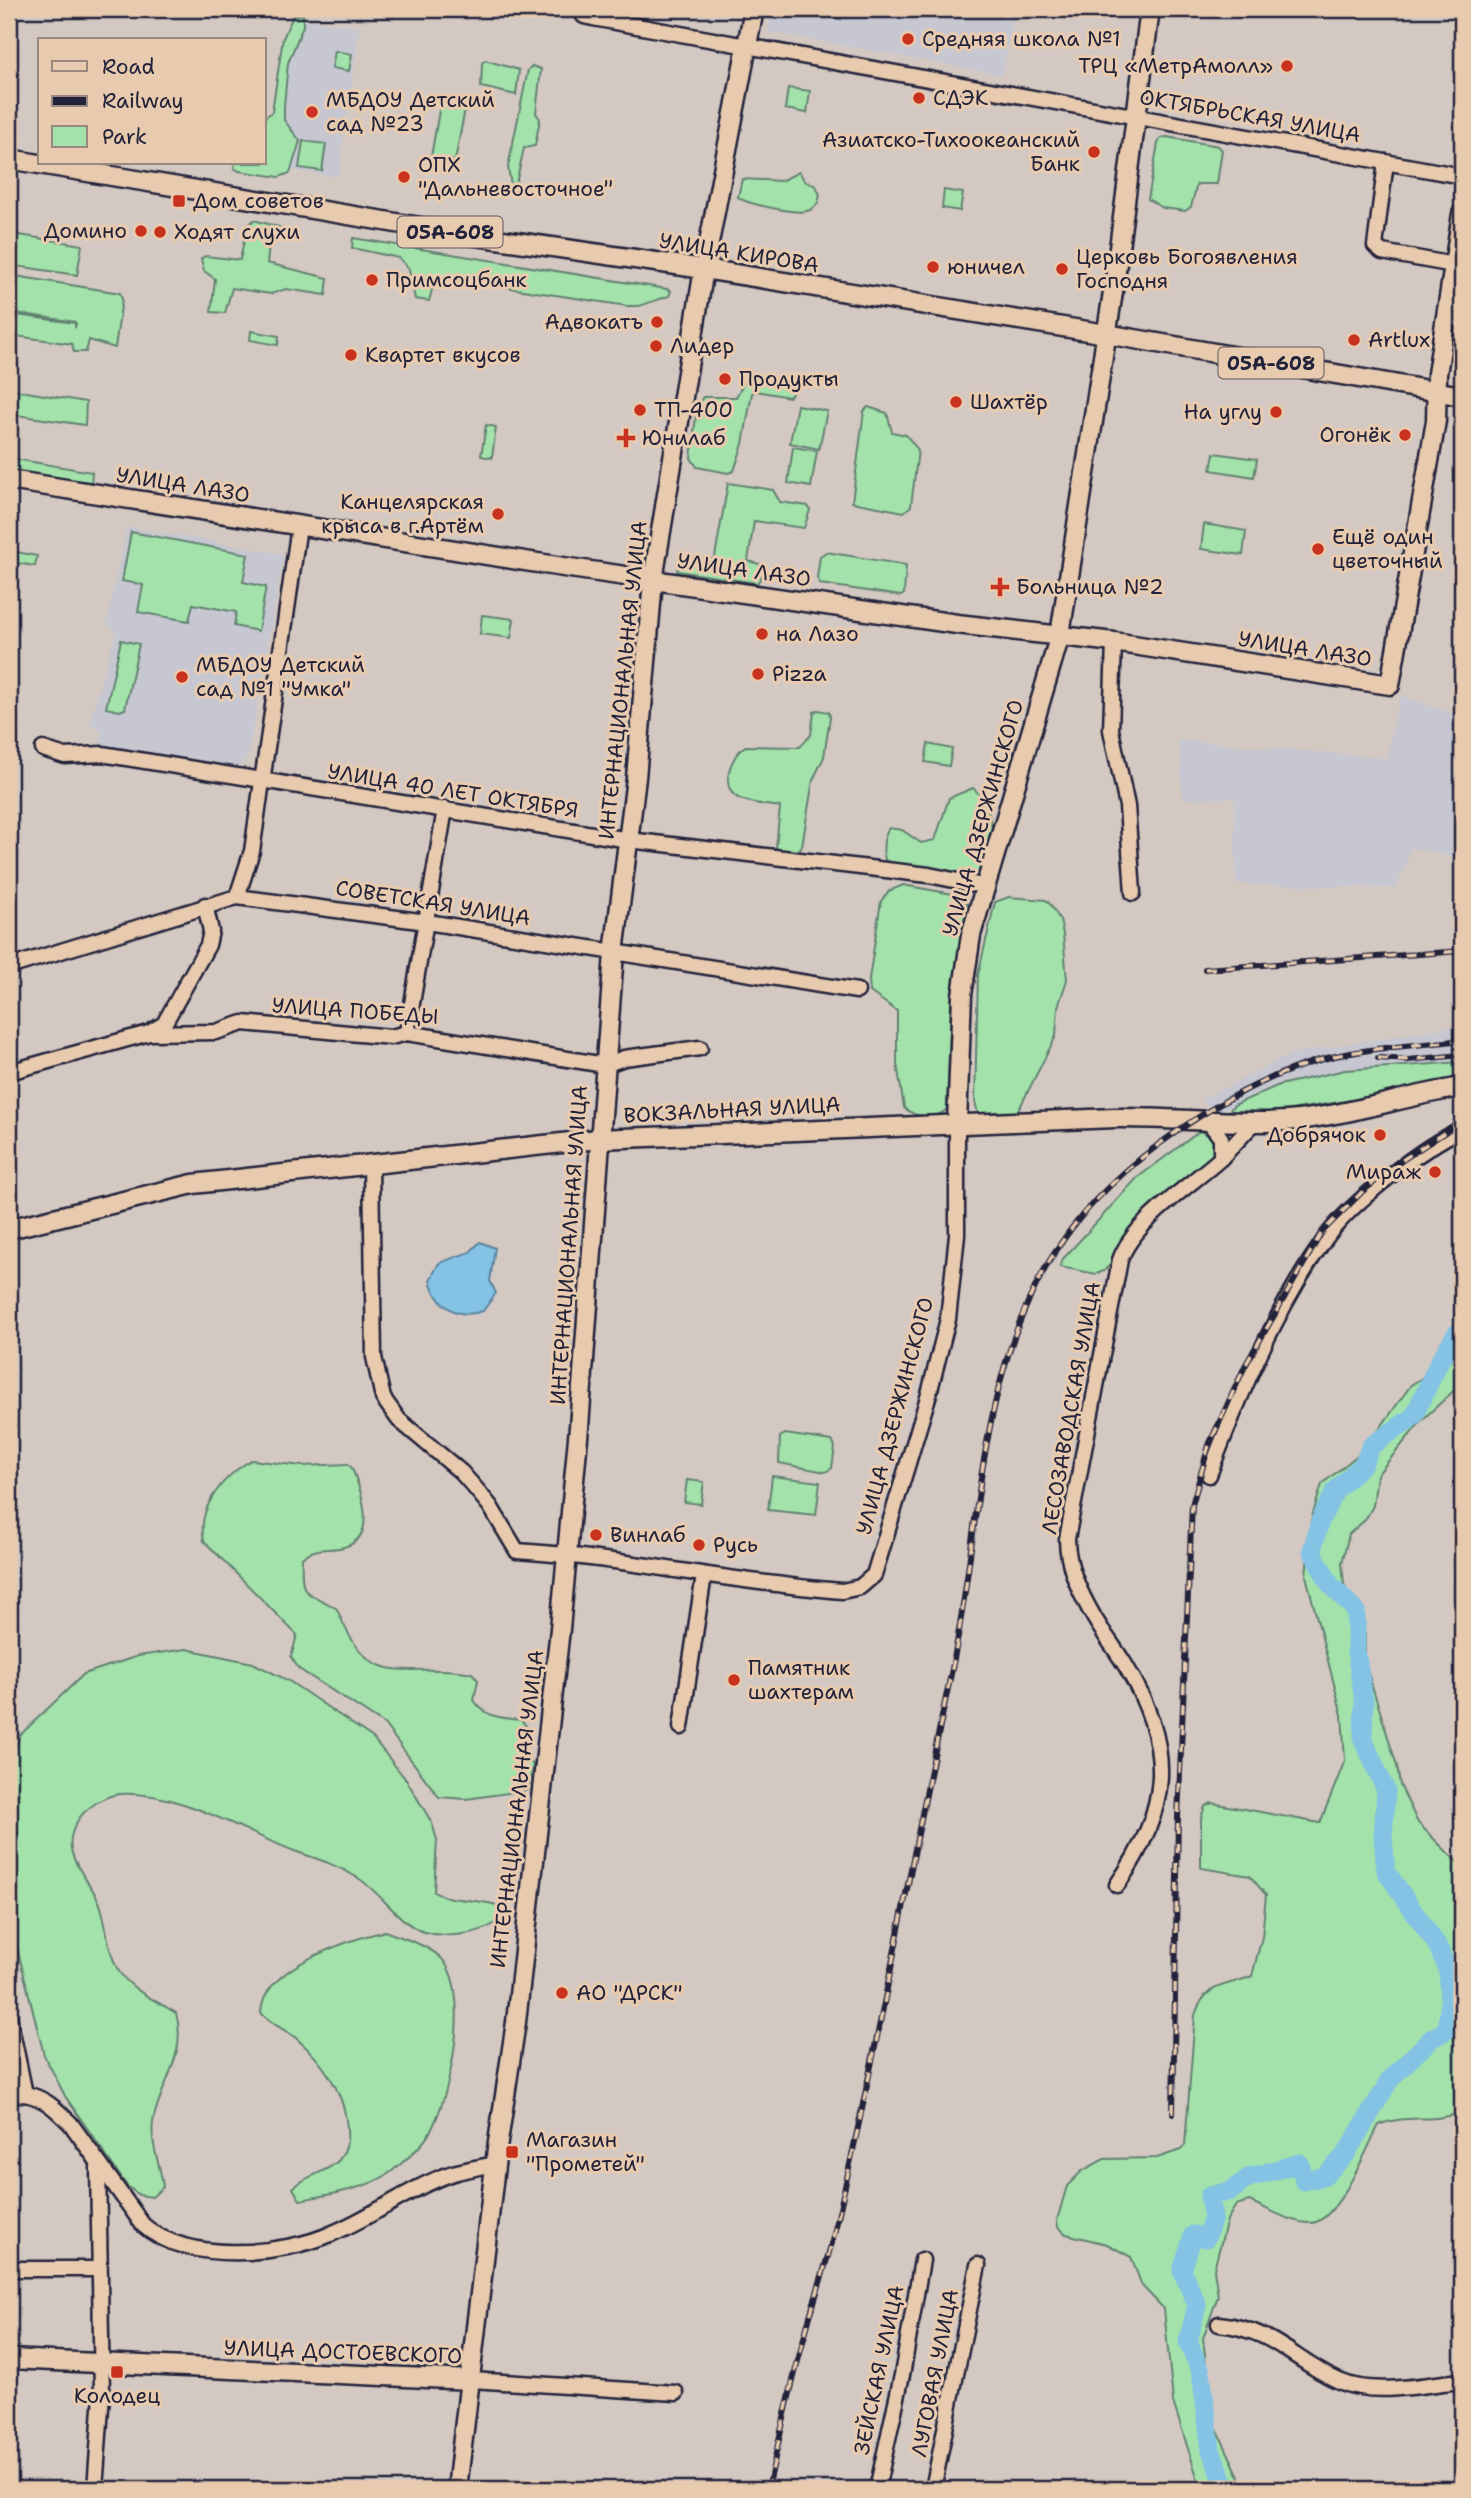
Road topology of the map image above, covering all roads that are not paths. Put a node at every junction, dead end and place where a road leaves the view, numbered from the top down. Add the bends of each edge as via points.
1 (579, 9) edge
2 (754, 9) edge
3 (1150, 9) edge
4 (747, 45) junction
5 (1134, 116) junction
6 (9, 159) edge
7 (1387, 162) junction
8 (38, 164) edge
9 (39, 164) edge
10 (1462, 176) edge
11 (1462, 214) edge
12 (1454, 265) junction
13 (704, 269) junction
14 (1106, 334) junction
15 (1437, 392) junction
16 (1462, 396) edge
17 (9, 480) edge
18 (299, 526) junction
19 (653, 580) junction
20 (1060, 635) junction
21 (1114, 642) junction
22 (43, 749) dead end
23 (261, 781) junction
24 (445, 809) junction
25 (629, 840) junction
26 (983, 886) junction
27 (1133, 893) dead end
28 (237, 897) junction
29 (205, 905) junction
30 (427, 922) junction
31 (614, 953) junction
32 (9, 967) edge
33 (857, 991) dead end
34 (149, 1033) junction
35 (407, 1033) junction
36 (701, 1048) dead end
37 (605, 1065) junction
38 (9, 1072) edge
39 (1462, 1087) edge
40 (1207, 1121) junction
41 (1255, 1122) junction
42 (957, 1123) junction
43 (1462, 1129) edge
44 (598, 1139) junction
45 (1221, 1158) junction
46 (371, 1164) junction
47 (9, 1229) edge
48 (1209, 1475) dead end
49 (567, 1554) junction
50 (704, 1575) junction
51 (681, 1727) dead end
52 (1117, 1885) dead end
53 (9, 2017) edge
54 (25, 2094) junction
55 (9, 2095) edge
56 (98, 2164) junction
57 (495, 2164) junction
58 (922, 2260) dead end
59 (978, 2266) dead end
60 (9, 2269) edge
61 (98, 2269) junction
62 (1219, 2324) dead end
63 (9, 2359) edge
64 (102, 2363) junction
65 (471, 2380) junction
66 (1462, 2381) edge
67 (676, 2393) dead end
68 (95, 2489) edge
69 (457, 2489) edge
70 (877, 2489) edge
71 (933, 2489) edge

1 - 4 street, ОКТЯБРЬСКАЯ УЛИЦА via 593,18
2 - 4 main road, ИНТЕРНАЦИОНАЛЬНАЯ УЛИЦА
3 - 5 main road, УЛИЦА ДЗЕРЖИНСКОГО
4 - 5 street, ОКТЯБРЬСКАЯ УЛИЦА
4 - 13 main road, ИНТЕРНАЦИОНАЛЬНАЯ УЛИЦА
5 - 7 street, ОКТЯБРЬСКАЯ УЛИЦА
5 - 14 main road, УЛИЦА ДЗЕРЖИНСКОГО
6 - 8 main road, УЛИЦА КИРОВА / 05А-608
7 - 10 street, ОКТЯБРЬСКАЯ УЛИЦА
7 - 12 street via 1375,246 1382,252
9 - 13 main road, УЛИЦА КИРОВА / 05А-608
11 - 12 main road
12 - 15 main road
13 - 14 main road, УЛИЦА КИРОВА / 05А-608
13 - 19 main road, ИНТЕРНАЦИОНАЛЬНАЯ УЛИЦА
14 - 15 main road, УЛИЦА КИРОВА / 05А-608
14 - 20 main road, УЛИЦА ДЗЕРЖИНСКОГО
15 - 16 main road, УЛИЦА КИРОВА / 05А-608
15 - 21 main road, УЛИЦА ЛАЗО via 1390,685
17 - 18 main road, УЛИЦА ЛАЗО
18 - 19 main road, УЛИЦА ЛАЗО
18 - 23 street
19 - 20 main road, УЛИЦА ЛАЗО
19 - 25 main road, ИНТЕРНАЦИОНАЛЬНАЯ УЛИЦА
20 - 21 main road, УЛИЦА ЛАЗО
20 - 26 main road, УЛИЦА ДЗЕРЖИНСКОГО
21 - 27 street via 1111,730 1127,806
22 - 23 street, УЛИЦА 40 ЛЕТ ОКТЯБРЯ via 65,755 103,754
23 - 24 street, УЛИЦА 40 ЛЕТ ОКТЯБРЯ
23 - 28 street via 252,851
24 - 25 street, УЛИЦА 40 ЛЕТ ОКТЯБРЯ
24 - 30 street
25 - 26 street, УЛИЦА 40 ЛЕТ ОКТЯБРЯ via 875,868
25 - 31 main road, ИНТЕРНАЦИОНАЛЬНАЯ УЛИЦА
26 - 42 main road, УЛИЦА ДЗЕРЖИНСКОГО via 962,995
28 - 29 street, СОВЕТСКАЯ УЛИЦА
28 - 30 street, СОВЕТСКАЯ УЛИЦА
29 - 32 street, СОВЕТСКАЯ УЛИЦА
29 - 34 street via 211,931 208,946 164,1024
30 - 31 street, СОВЕТСКАЯ УЛИЦА
30 - 35 street
31 - 33 street, СОВЕТСКАЯ УЛИЦА
31 - 37 main road, ИНТЕРНАЦИОНАЛЬНАЯ УЛИЦА
34 - 35 street, УЛИЦА ПОБЕДЫ via 216,1032 243,1023 391,1037
34 - 38 street, УЛИЦА ПОБЕДЫ
35 - 37 street, УЛИЦА ПОБЕДЫ
36 - 37 street, УЛИЦА ПОБЕДЫ via 624,1058
37 - 44 main road, ИНТЕРНАЦИОНАЛЬНАЯ УЛИЦА
39 - 41 main road, ВОКЗАЛЬНАЯ УЛИЦА via 1329,1114
40 - 41 main road, ВОКЗАЛЬНАЯ УЛИЦА
40 - 42 main road, ВОКЗАЛЬНАЯ УЛИЦА
40 - 45 street via 1221,1138
41 - 45 street, ЛЕСОЗАВОДСКАЯ УЛИЦА
42 - 44 main road, ВОКЗАЛЬНАЯ УЛИЦА
42 - 50 street, УЛИЦА ДЗЕРЖИНСКОГО via 957,1235 948,1319 874,1575 860,1587 842,1591
43 - 48 street via 1434,1144 1373,1192 1325,1239 1266,1343
44 - 46 main road, ВОКЗАЛЬНАЯ УЛИЦА
44 - 49 main road, ИНТЕРНАЦИОНАЛЬНАЯ УЛИЦА
45 - 52 street, ЛЕСОЗАВОДСКАЯ УЛИЦА via 1149,1220 1124,1251 1113,1286 1067,1539 1081,1595 1127,1669 1159,1739 1159,1801 1138,1855
46 - 47 main road, ВОКЗАЛЬНАЯ УЛИЦА via 193,1184
46 - 49 street, УЛИЦА ДЗЕРЖИНСКОГО via 374,1357 383,1398 399,1420 476,1489 517,1551
49 - 50 street, УЛИЦА ДЗЕРЖИНСКОГО
49 - 57 main road, ИНТЕРНАЦИОНАЛЬНАЯ УЛИЦА via 516,2022
50 - 51 street
53 - 54 street
54 - 55 street
54 - 56 street via 42,2097 59,2112
56 - 57 street via 155,2236 178,2246 240,2252 324,2237 440,2179
56 - 61 street
57 - 65 main road, ИНТЕРНАЦИОНАЛЬНАЯ УЛИЦА
58 - 70 street, ЗЕЙСКАЯ УЛИЦА
59 - 71 street, ЛУГОВАЯ УЛИЦА
60 - 61 street
61 - 64 street
62 - 66 street via 1257,2331 1340,2382 1373,2388
63 - 64 main road, УЛИЦА ДОСТОЕВСКОГО
64 - 65 main road, УЛИЦА ДОСТОЕВСКОГО
64 - 68 street
65 - 67 street, УЛИЦА ДОСТОЕВСКОГО
65 - 69 main road, ИНТЕРНАЦИОНАЛЬНАЯ УЛИЦА

